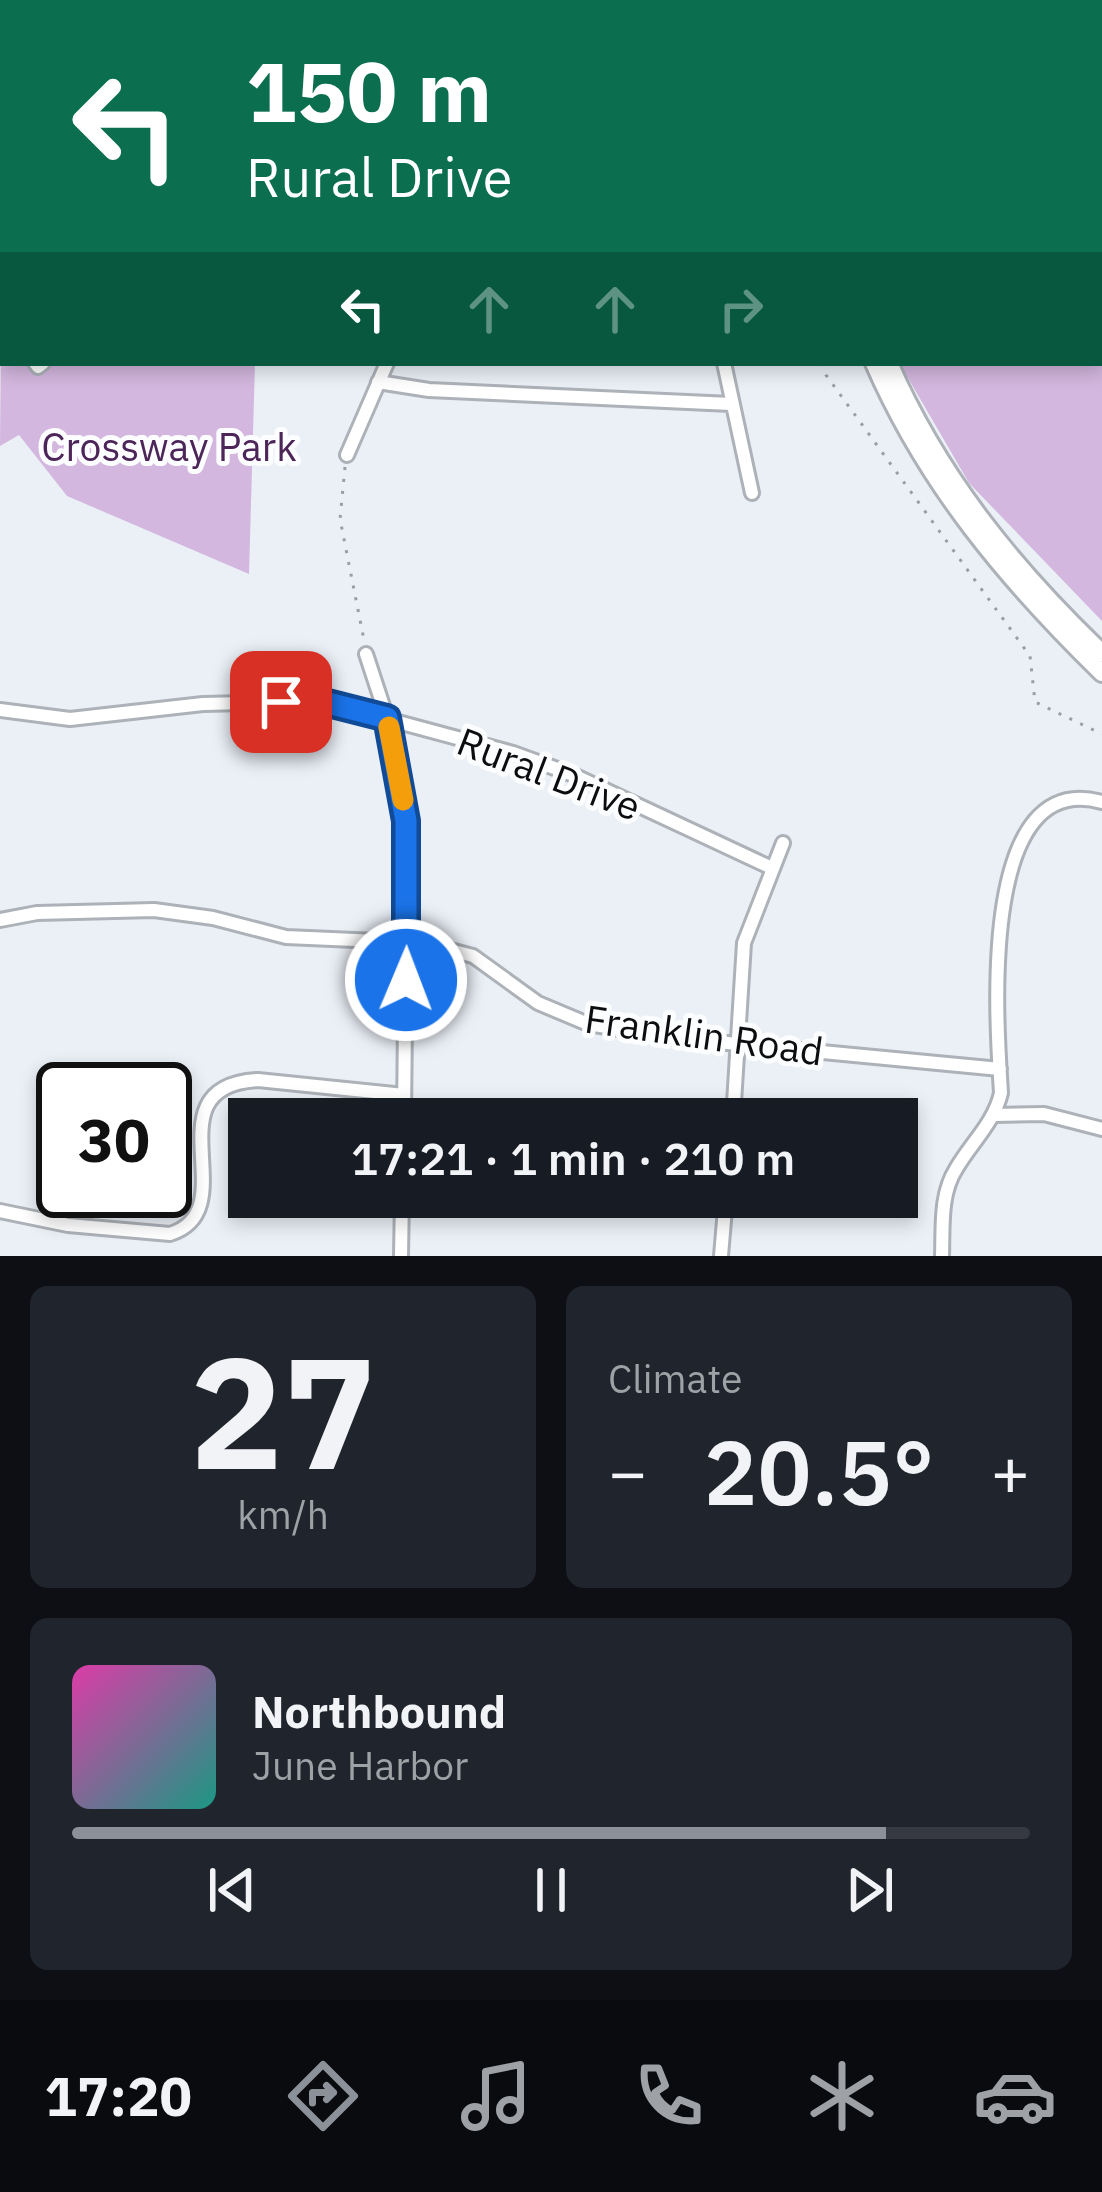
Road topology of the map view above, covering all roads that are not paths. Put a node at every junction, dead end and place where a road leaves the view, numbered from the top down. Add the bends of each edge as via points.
1 (385, 366) edge
2 (725, 366) edge
3 (876, 366) edge
4 (891, 366) edge
5 (377, 382) junction
6 (731, 404) junction
7 (347, 455) road end
8 (752, 494) dead end
9 (1102, 653) edge
10 (366, 654) road end
11 (1102, 673) edge
12 (0, 710) edge
13 (387, 718) junction
14 (1102, 802) edge
15 (783, 843) dead end
16 (772, 868) junction
17 (0, 920) edge
18 (406, 942) junction
19 (736, 1043) junction
20 (1000, 1069) junction
21 (404, 1095) joint
22 (734, 1098) edge
23 (994, 1115) junction
24 (1102, 1129) edge
25 (0, 1211) edge
26 (402, 1218) edge
27 (724, 1218) edge
28 (401, 1256) edge
29 (721, 1256) edge
30 (942, 1256) edge

1 - 5 street
2 - 6 street
3 - 11 highway via 924,462 972,532
4 - 9 highway via 985,526
5 - 6 street
5 - 7 street
6 - 8 street
10 - 13 street
12 - 13 street, Rural Drive via 45,718 320,701
13 - 16 street, Rural Drive via 571,774
13 - 18 street via 406,821
14 - 20 street via 1057,804 1030,829 1011,869 997,952
15 - 16 street
16 - 19 street via 743,943
17 - 18 street, Franklin Road via 166,910 286,937
18 - 19 street, Franklin Road via 473,956 538,1004 588,1024
18 - 21 street
19 - 20 street, Franklin Road
19 - 22 street
20 - 23 street
21 - 25 street via 258,1081 220,1089 203,1115 202,1204 185,1230 68,1225
23 - 24 street via 1044,1114
23 - 30 street via 952,1174
26 - 28 street
27 - 29 street

